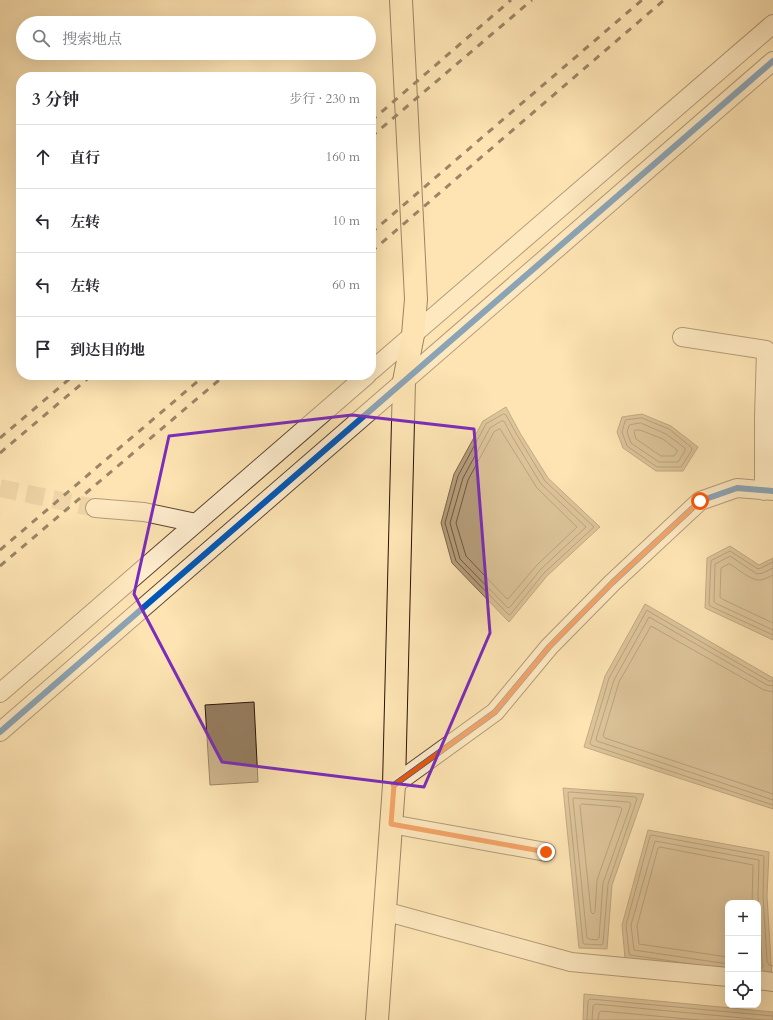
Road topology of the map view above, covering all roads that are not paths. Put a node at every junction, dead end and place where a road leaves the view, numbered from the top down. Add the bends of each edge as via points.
1 (401, 0) edge
2 (773, 24) edge
3 (773, 61) edge
4 (413, 335) junction
5 (682, 337) dead end
6 (376, 367) edge
7 (360, 380) edge
8 (404, 381) junction
9 (769, 491) edge
10 (95, 508) tunnel mouth
11 (196, 523) junction
12 (0, 693) edge
13 (0, 732) edge
14 (394, 785) junction
15 (391, 824) junction
16 (546, 852) dead end
17 (384, 911) junction
18 (725, 977) edge
19 (761, 980) edge
20 (773, 982) edge
21 (377, 1020) edge

1 - 4 main road via 416,299
2 - 4 street
3 - 8 street
4 - 6 street
4 - 8 main road
5 - 9 street via 766,350 764,417
7 - 11 street
8 - 13 street
8 - 14 main road
9 - 14 street via 737,488 700,501 612,583 549,647 495,712
10 - 11 street via 144,512
11 - 12 street
14 - 15 main road
15 - 16 street
15 - 17 main road
17 - 18 street via 572,962
17 - 21 main road
19 - 20 street

